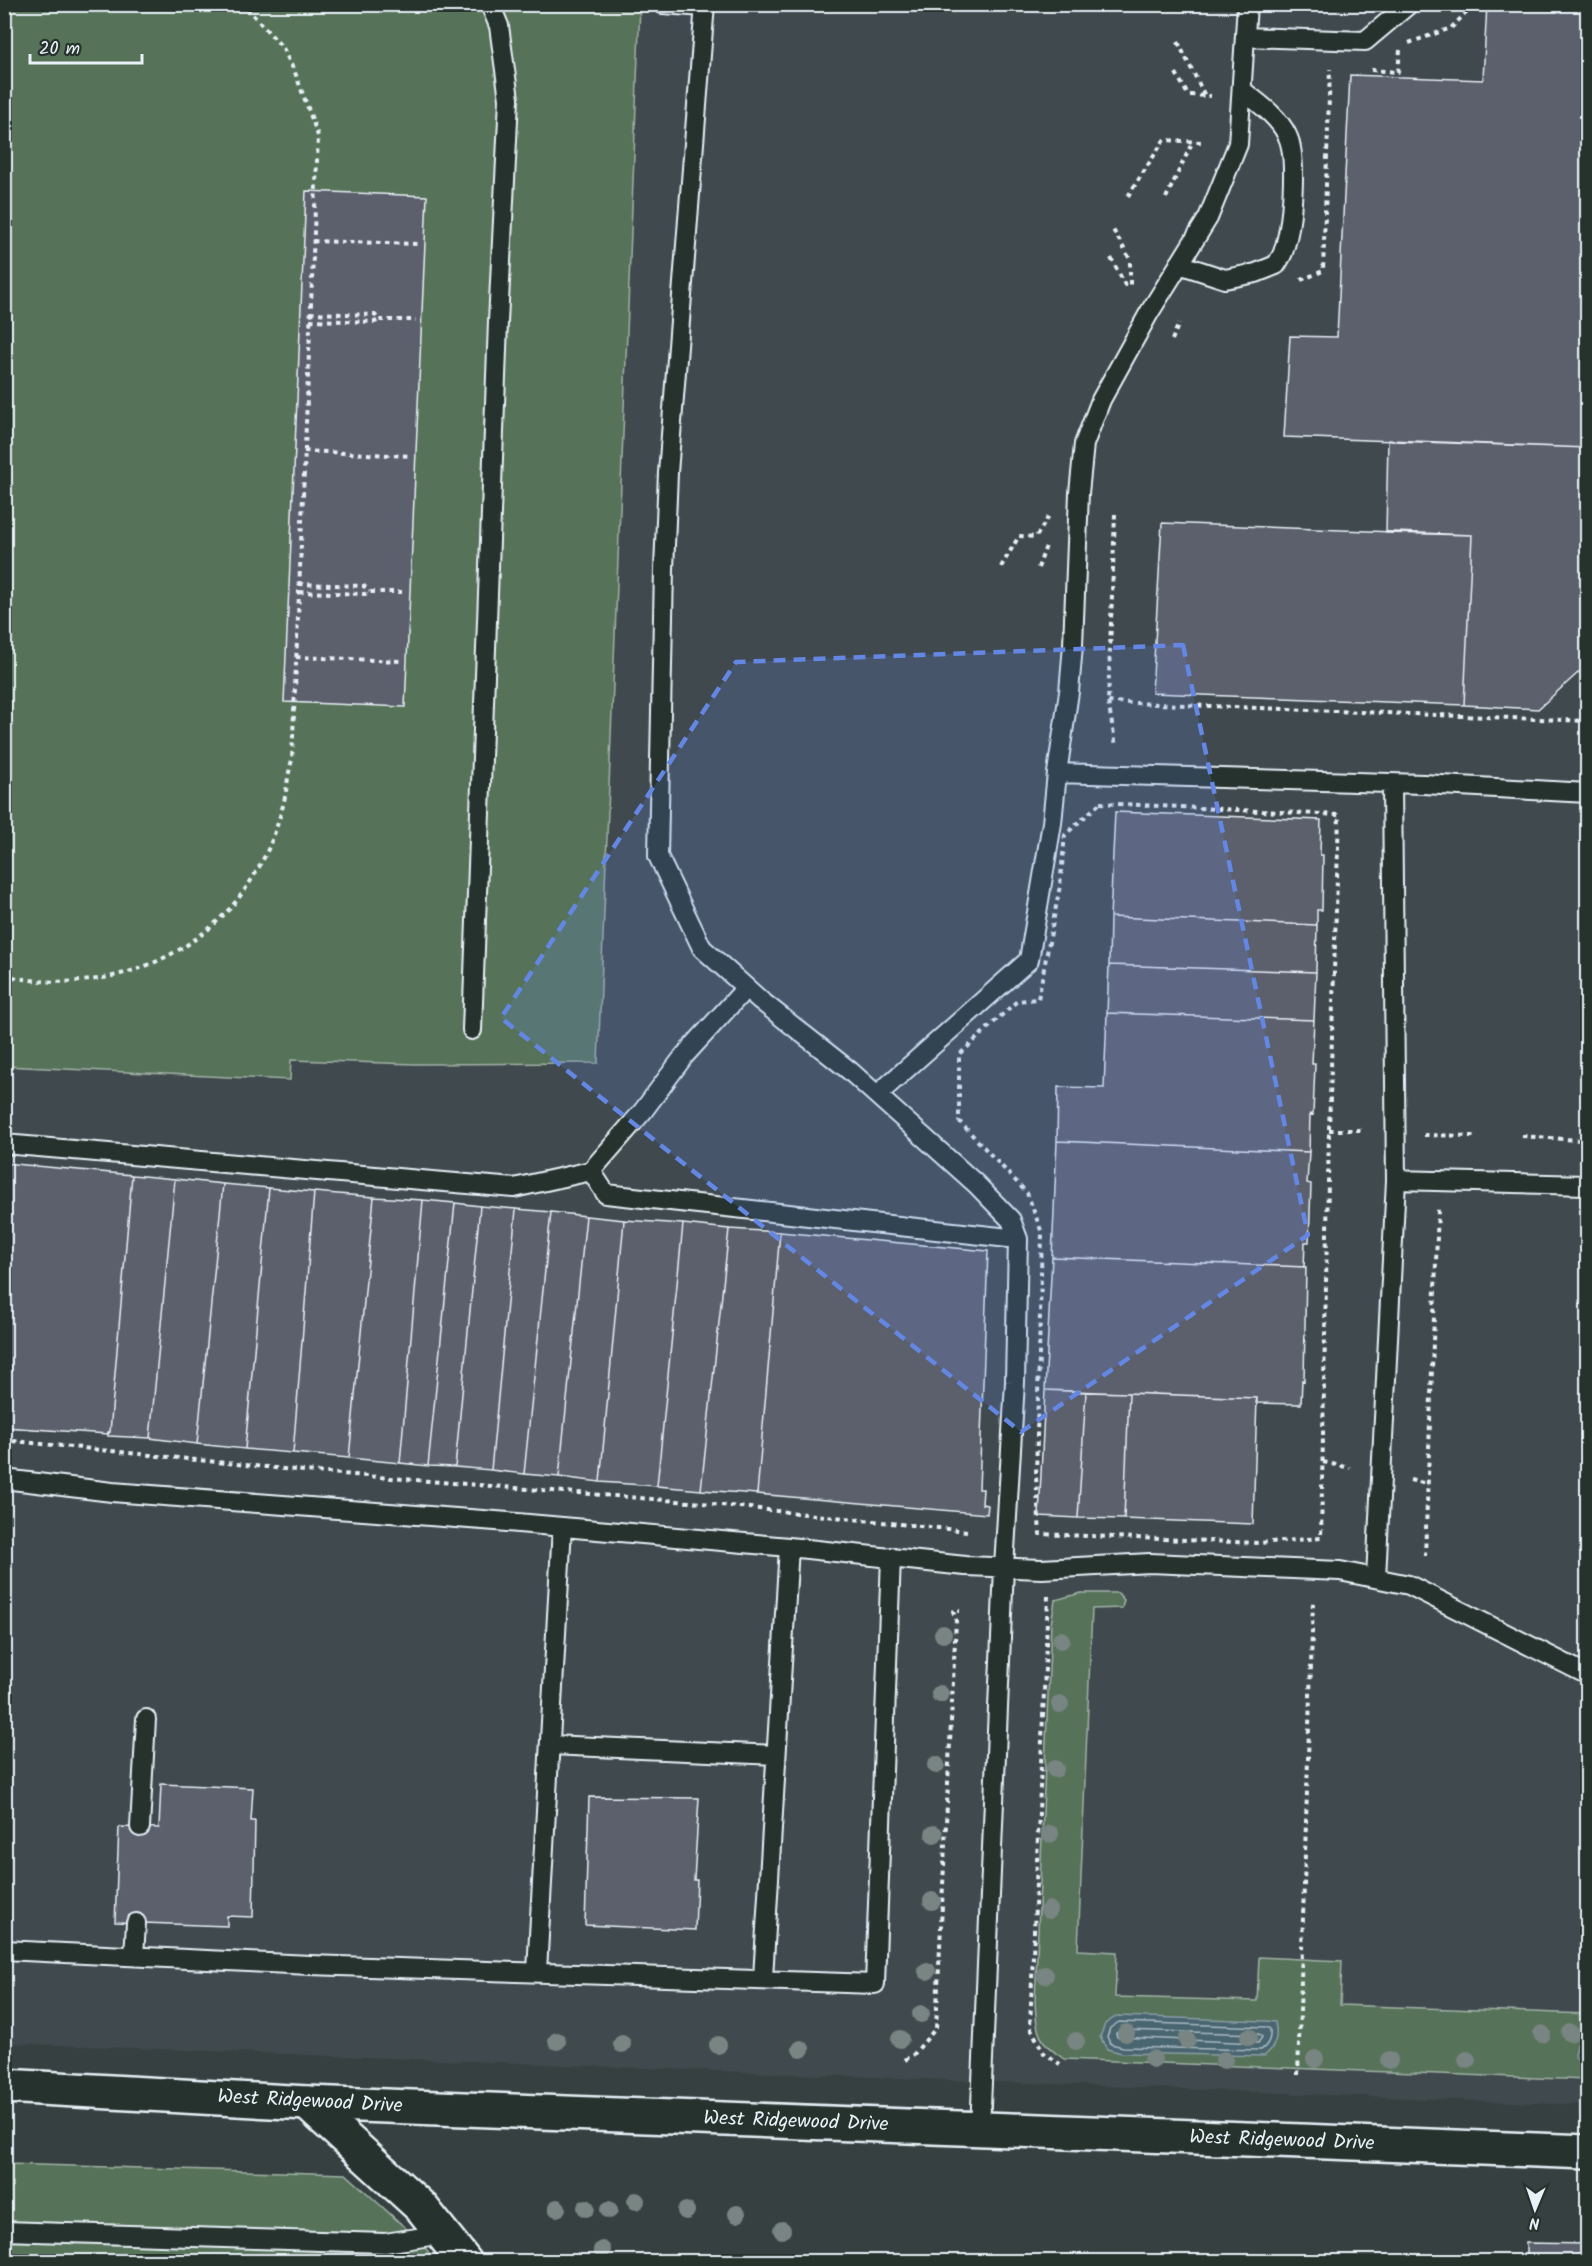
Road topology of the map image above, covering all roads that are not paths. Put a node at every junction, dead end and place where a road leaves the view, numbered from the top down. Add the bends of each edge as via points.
1 (490, 4) edge
2 (663, 4) edge
3 (1247, 4) edge
4 (1409, 4) edge
5 (704, 6) edge
6 (1245, 37) junction
7 (1242, 90) junction
8 (1179, 264) junction
9 (1057, 773) junction
10 (1392, 784) junction
11 (1587, 793) edge
12 (746, 988) junction
13 (472, 1030) dead end
14 (878, 1095) junction
15 (4, 1144) edge
16 (591, 1171) junction
17 (1396, 1180) junction
18 (1587, 1185) edge
19 (1018, 1239) junction
20 (4, 1479) edge
21 (562, 1527) junction
22 (789, 1547) junction
23 (891, 1557) junction
24 (1004, 1567) junction
25 (1376, 1578) junction
26 (1587, 1675) edge
27 (146, 1719) dead end
28 (550, 1745) junction
29 (776, 1755) junction
30 (140, 1827) dead end
31 (136, 1923) dead end
32 (4, 1950) edge
33 (134, 1956) junction
34 (537, 1971) junction
35 (763, 1978) junction
36 (4, 2086) edge
37 (307, 2103) junction
38 (980, 2129) junction
39 (1587, 2152) edge
40 (4, 2231) edge
41 (443, 2234) junction
42 (465, 2262) edge

1 - 13 lane via 500,26 509,99
2 - 5 lane
3 - 6 lane
4 - 6 lane via 1365,41
5 - 12 lane via 667,494 658,856 702,948
6 - 7 lane
7 - 8 lane via 1238,144 1208,218
7 - 8 lane via 1277,120 1291,147 1292,201 1284,251 1276,265 1225,279
8 - 9 lane via 1101,400 1084,444 1073,645
9 - 10 lane
9 - 14 lane via 1053,824 1029,960
10 - 11 lane
10 - 17 lane
12 - 14 lane
12 - 16 lane via 684,1056
14 - 19 lane via 1011,1220
15 - 16 lane via 514,1188
16 - 19 lane via 606,1194
17 - 18 lane
17 - 25 lane
19 - 24 lane via 1016,1382
20 - 21 lane via 112,1492
21 - 22 lane
21 - 28 lane
22 - 23 lane
22 - 29 lane
23 - 24 lane
23 - 35 lane via 875,1984
24 - 25 lane via 1042,1569 1150,1563 1340,1572
24 - 38 lane
25 - 26 lane via 1409,1585
27 - 30 lane
28 - 29 lane
28 - 34 lane
29 - 35 lane
31 - 33 lane
32 - 33 lane
33 - 34 lane
34 - 35 lane
36 - 37 main road, West Ridgewood Drive
37 - 38 main road, West Ridgewood Drive
37 - 41 main road via 422,2208
38 - 39 main road, West Ridgewood Drive
40 - 41 lane via 385,2244
41 - 42 main road

